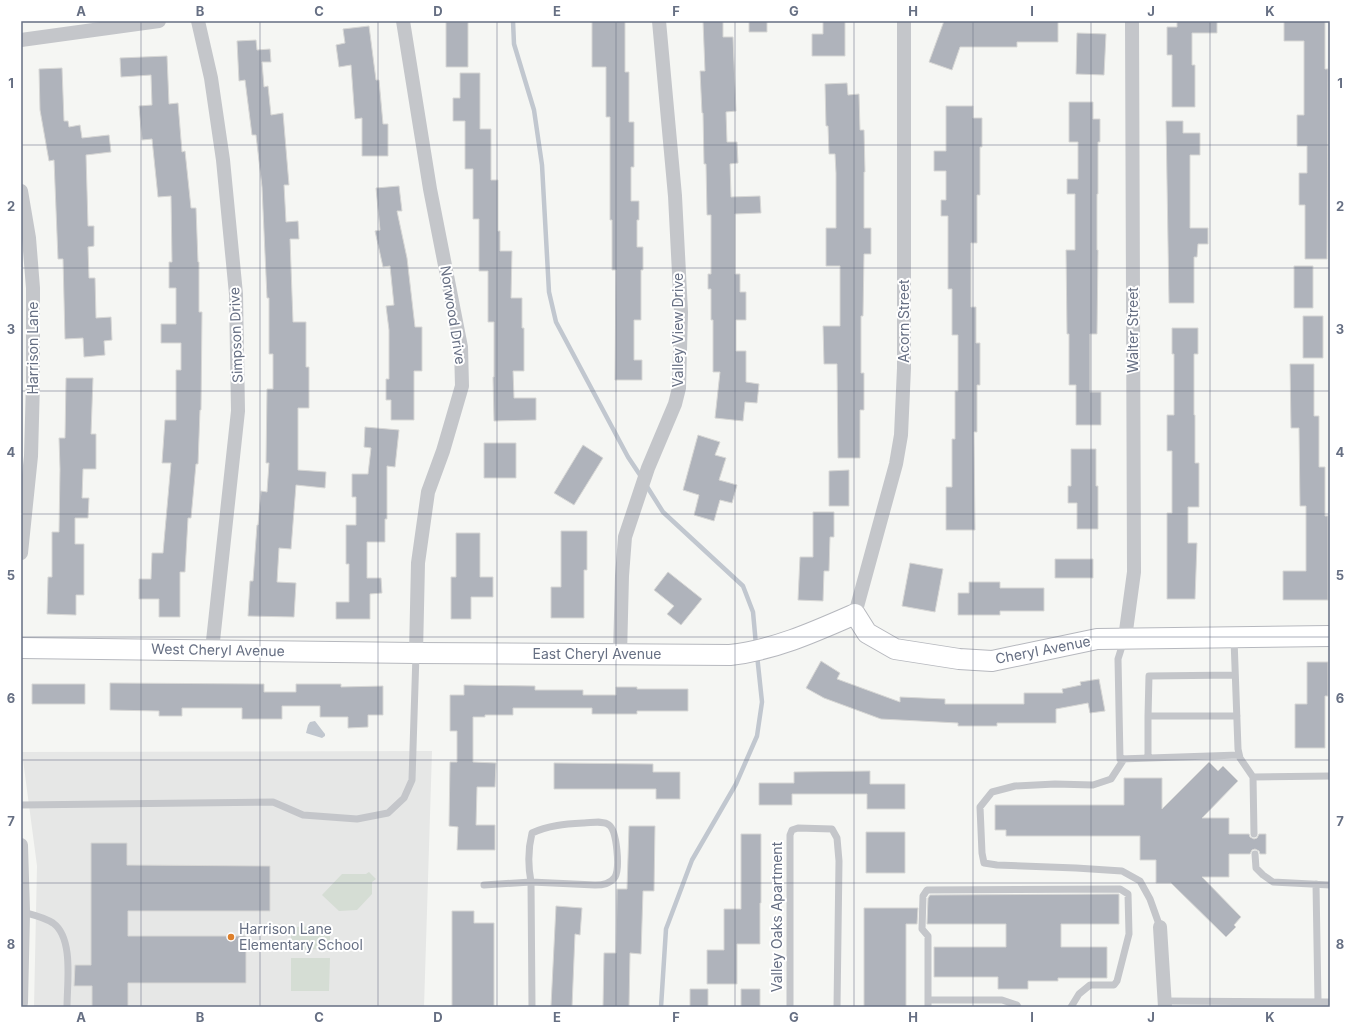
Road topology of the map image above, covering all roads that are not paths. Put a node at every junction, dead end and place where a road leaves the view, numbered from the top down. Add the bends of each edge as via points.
1 (159, 21) edge
2 (198, 21) edge
3 (403, 21) edge
4 (659, 21) edge
5 (904, 21) edge
6 (1132, 21) edge
7 (21, 40) edge
8 (21, 191) edge
9 (21, 553) edge
10 (855, 614) junction
11 (1330, 636) edge
12 (1234, 637) junction
13 (1125, 638) junction
14 (21, 648) edge
15 (212, 650) junction
16 (416, 654) junction
17 (620, 655) junction
18 (1235, 675) junction
19 (1148, 716) junction
20 (1237, 716) junction
21 (1239, 755) junction
22 (1148, 758) junction
23 (1124, 759) junction
24 (1330, 776) edge
25 (1253, 777) junction
26 (21, 805) edge
27 (1254, 834) dead end
28 (21, 845) edge
29 (1255, 854) dead end
30 (531, 882) junction
31 (1316, 884) junction
32 (484, 885) dead end
33 (1330, 885) edge
34 (23, 912) junction
35 (1160, 926) joint
36 (1318, 1002) junction
37 (1330, 1002) edge
38 (21, 1003) edge
39 (928, 1004) edge
40 (1165, 1004) edge
41 (67, 1007) edge
42 (532, 1007) edge
43 (790, 1007) edge
44 (837, 1007) edge
45 (1018, 1007) edge
46 (1071, 1007) edge

1 - 7 street
2 - 15 street, Simpson Drive via 211,78 223,160 236,294 238,411
3 - 16 street, Norwood Drive via 430,189 461,347 462,386 444,451 428,492 418,564
4 - 17 street, Valley View Drive via 675,196 681,312 679,388 676,404 648,468 625,536
5 - 10 street, Acorn Street via 904,368 901,435 896,464
6 - 13 street, Walter Street via 1134,572
8 - 9 street, Harrison Lane via 29,238 33,288 33,382 31,456
10 - 13 street, Cheryl Avenue via 867,634 895,648 959,659 992,661 1097,639
10 - 17 street, East Cheryl Avenue via 765,649 730,655
11 - 12 street, Cheryl Avenue
12 - 13 street, Cheryl Avenue
12 - 18 lane
13 - 23 lane via 1118,659 1120,759
14 - 15 street, West Cheryl Avenue
15 - 16 street, West Cheryl Avenue
16 - 17 street, East Cheryl Avenue
16 - 26 lane via 412,780 404,798 388,813 357,819 303,815 273,802
18 - 19 lane via 1149,676
18 - 20 lane
19 - 20 lane
19 - 22 lane
20 - 21 lane
21 - 22 lane
21 - 25 lane
22 - 23 lane
23 - 35 lane via 1111,779 1093,785 1015,786 992,792 980,807 984,863 1122,871 1140,881
24 - 25 lane
25 - 27 lane
28 - 34 street
29 - 31 lane via 1256,868 1274,882
30 - 30 lane via 596,886 606,884 616,875 617,848 612,829 603,823 584,823 556,826 532,833 529,844
30 - 32 lane
30 - 42 lane
31 - 33 lane
31 - 36 lane
34 - 38 street
34 - 41 lane via 48,920 62,933 66,947
35 - 40 street
36 - 37 lane
36 - 40 lane
39 - 45 lane via 1002,1000
39 - 46 lane via 928,936 922,929 923,896 927,890 1120,889 1128,894 1129,934 1117,981 1114,985 1090,985
43 - 44 lane, Valley Oaks Apartment via 790,835 792,830 798,828 832,829 837,838

